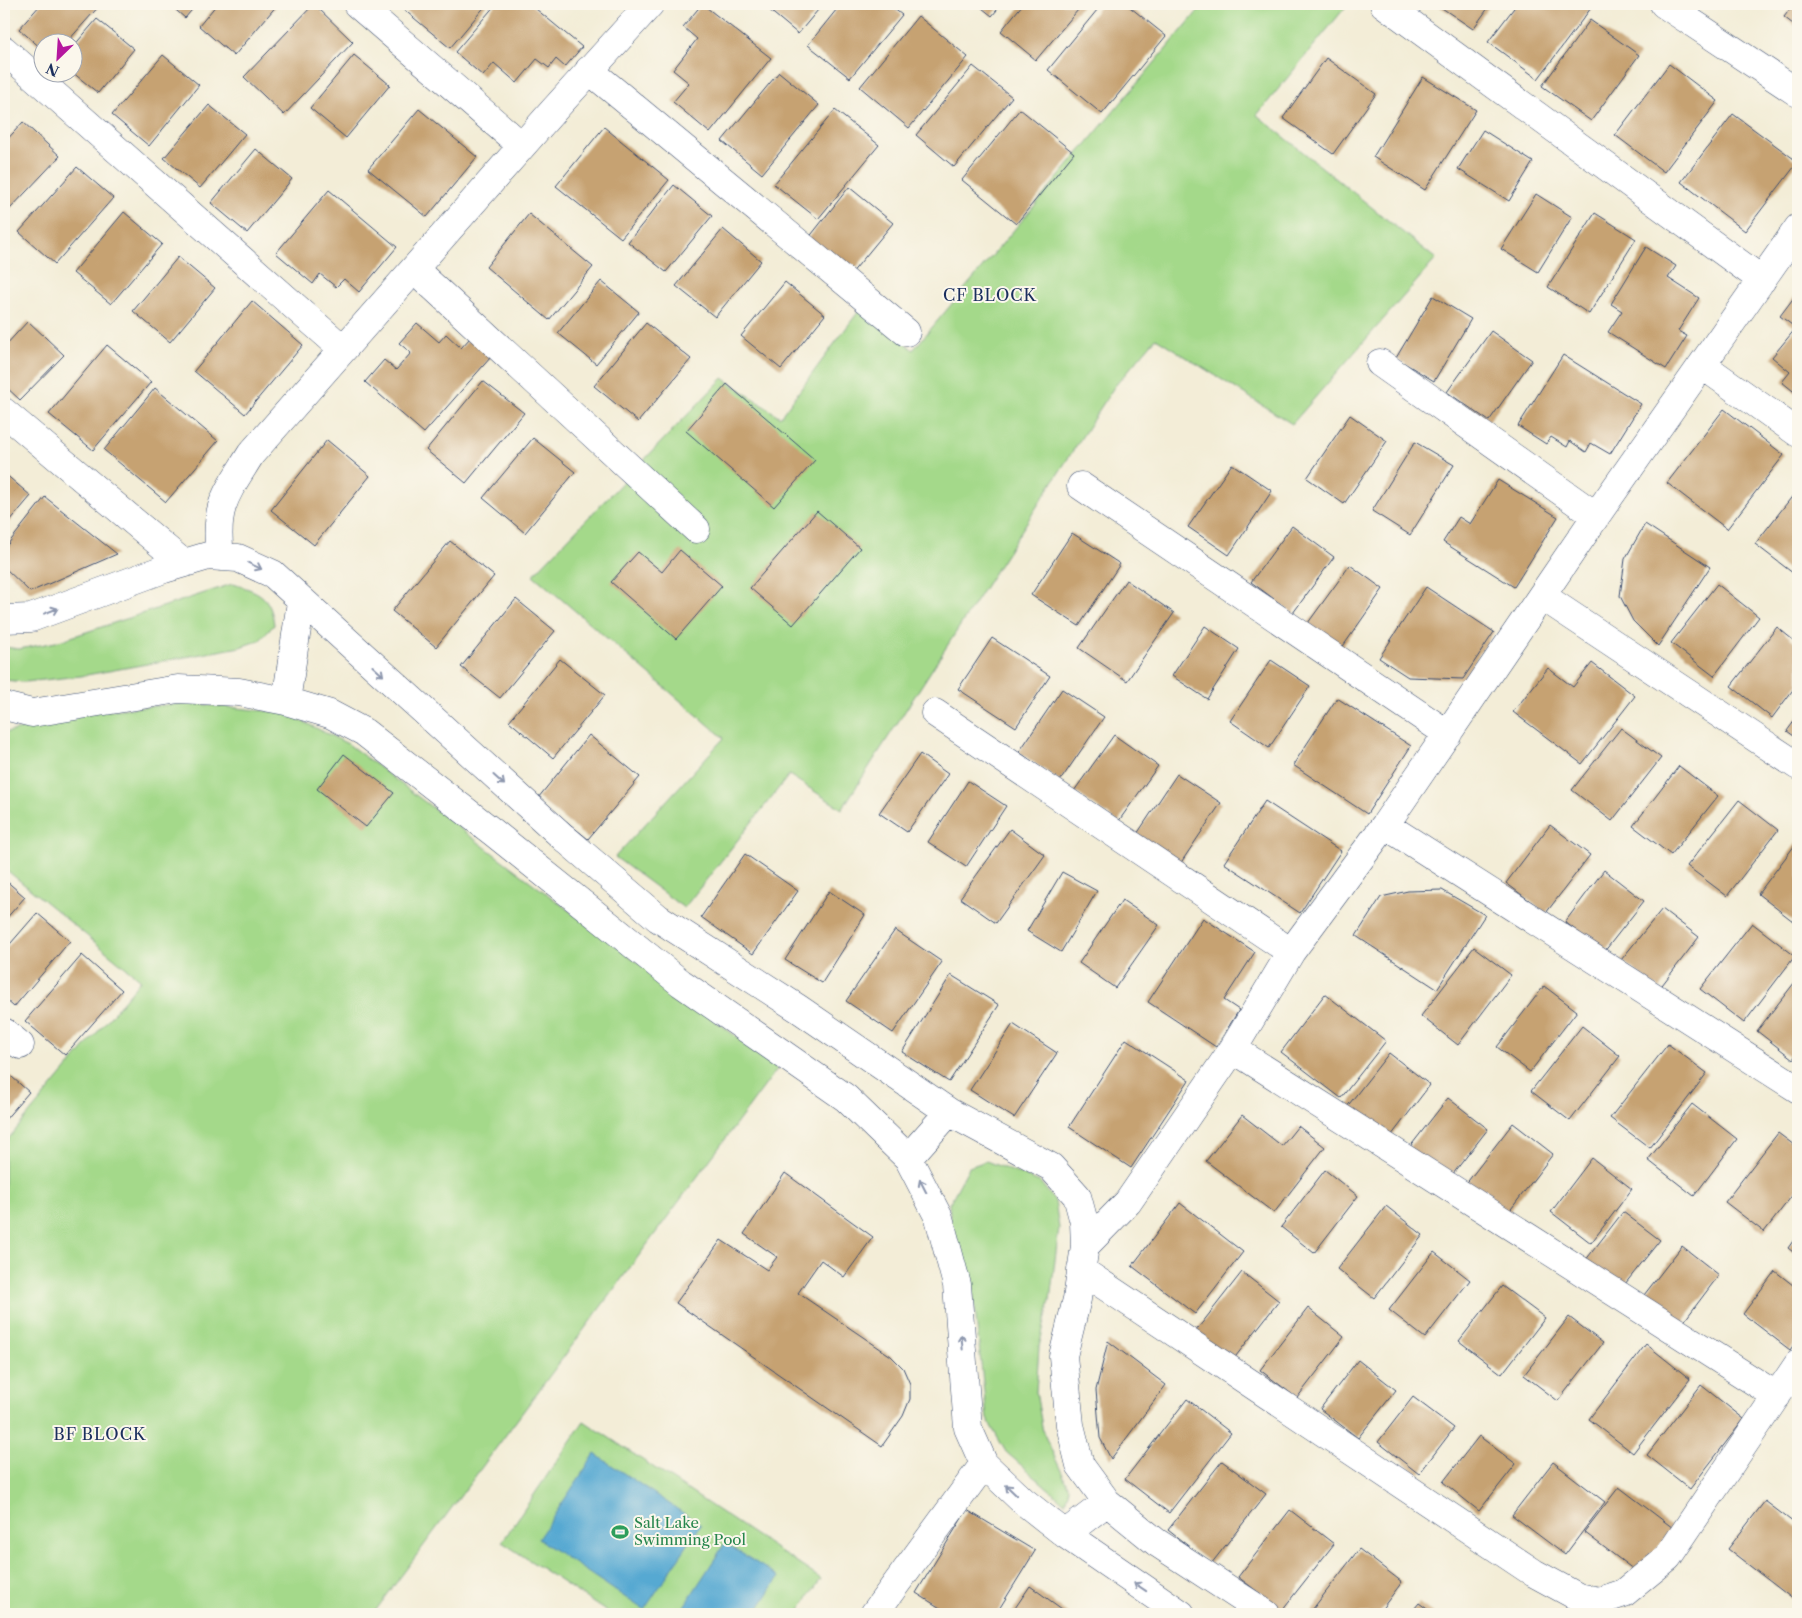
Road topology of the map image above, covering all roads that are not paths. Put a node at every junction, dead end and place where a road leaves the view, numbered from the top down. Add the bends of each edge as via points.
1 (357, 4) edge
2 (650, 4) edge
3 (1384, 4) edge
4 (1664, 4) edge
5 (4, 50) edge
6 (590, 70) junction
7 (1798, 93) edge
8 (522, 146) junction
9 (1798, 228) edge
10 (414, 269) junction
11 (1762, 280) junction
12 (906, 332) dead end
13 (343, 349) junction
14 (1380, 363) dead end
15 (1702, 365) junction
16 (4, 412) edge
17 (1798, 433) edge
18 (1081, 486) dead end
19 (1596, 516) junction
20 (696, 529) dead end
21 (220, 557) junction
22 (183, 563) junction
23 (1542, 596) junction
24 (301, 602) junction
25 (4, 619) edge
26 (286, 701) junction
27 (5, 708) edge
28 (935, 713) dead end
29 (1448, 734) junction
30 (1798, 766) edge
31 (1385, 825) junction
32 (1291, 952) junction
33 (1233, 1049) junction
34 (1798, 1090) edge
35 (949, 1112) junction
36 (908, 1158) junction
37 (1083, 1258) junction
38 (1798, 1364) edge
39 (1777, 1396) junction
40 (984, 1464) junction
41 (1107, 1502) junction
42 (1065, 1534) junction
43 (874, 1614) edge
44 (1181, 1614) edge
45 (1266, 1614) edge

1 - 8 street
2 - 6 street
3 - 11 street
4 - 7 street
5 - 13 street
6 - 8 street
6 - 12 street
8 - 10 street
9 - 11 street
10 - 13 street
10 - 20 street
11 - 15 street
13 - 21 street via 252,454 223,498 217,529
14 - 19 street
15 - 17 street
15 - 19 street
16 - 22 street
18 - 29 street
19 - 23 street
21 - 22 street via 208,556
21 -> 24 street via 238,558 273,574
25 -> 22 street via 31,618
23 - 29 street
23 - 30 street
24 - 26 street
24 -> 35 street via 563,838 658,918
26 - 27 street via 239,692 178,689 32,713
26 - 36 street via 330,714 364,732 681,983 846,1098
28 - 32 street
29 - 31 street
31 - 32 street
31 - 34 street
32 - 33 street
33 - 37 street via 1128,1202
33 - 39 street
35 - 36 street
35 - 37 street via 1051,1167 1077,1196 1084,1222
40 -> 36 street via 968,1428 957,1286 939,1218
37 - 39 street via 1534,1573 1578,1597 1600,1601 1624,1593 1668,1557
37 - 41 street via 1063,1356 1070,1425 1080,1465
38 - 39 street
42 -> 40 street
40 - 43 street
41 - 42 street
41 - 45 street via 1156,1542
44 -> 42 street

